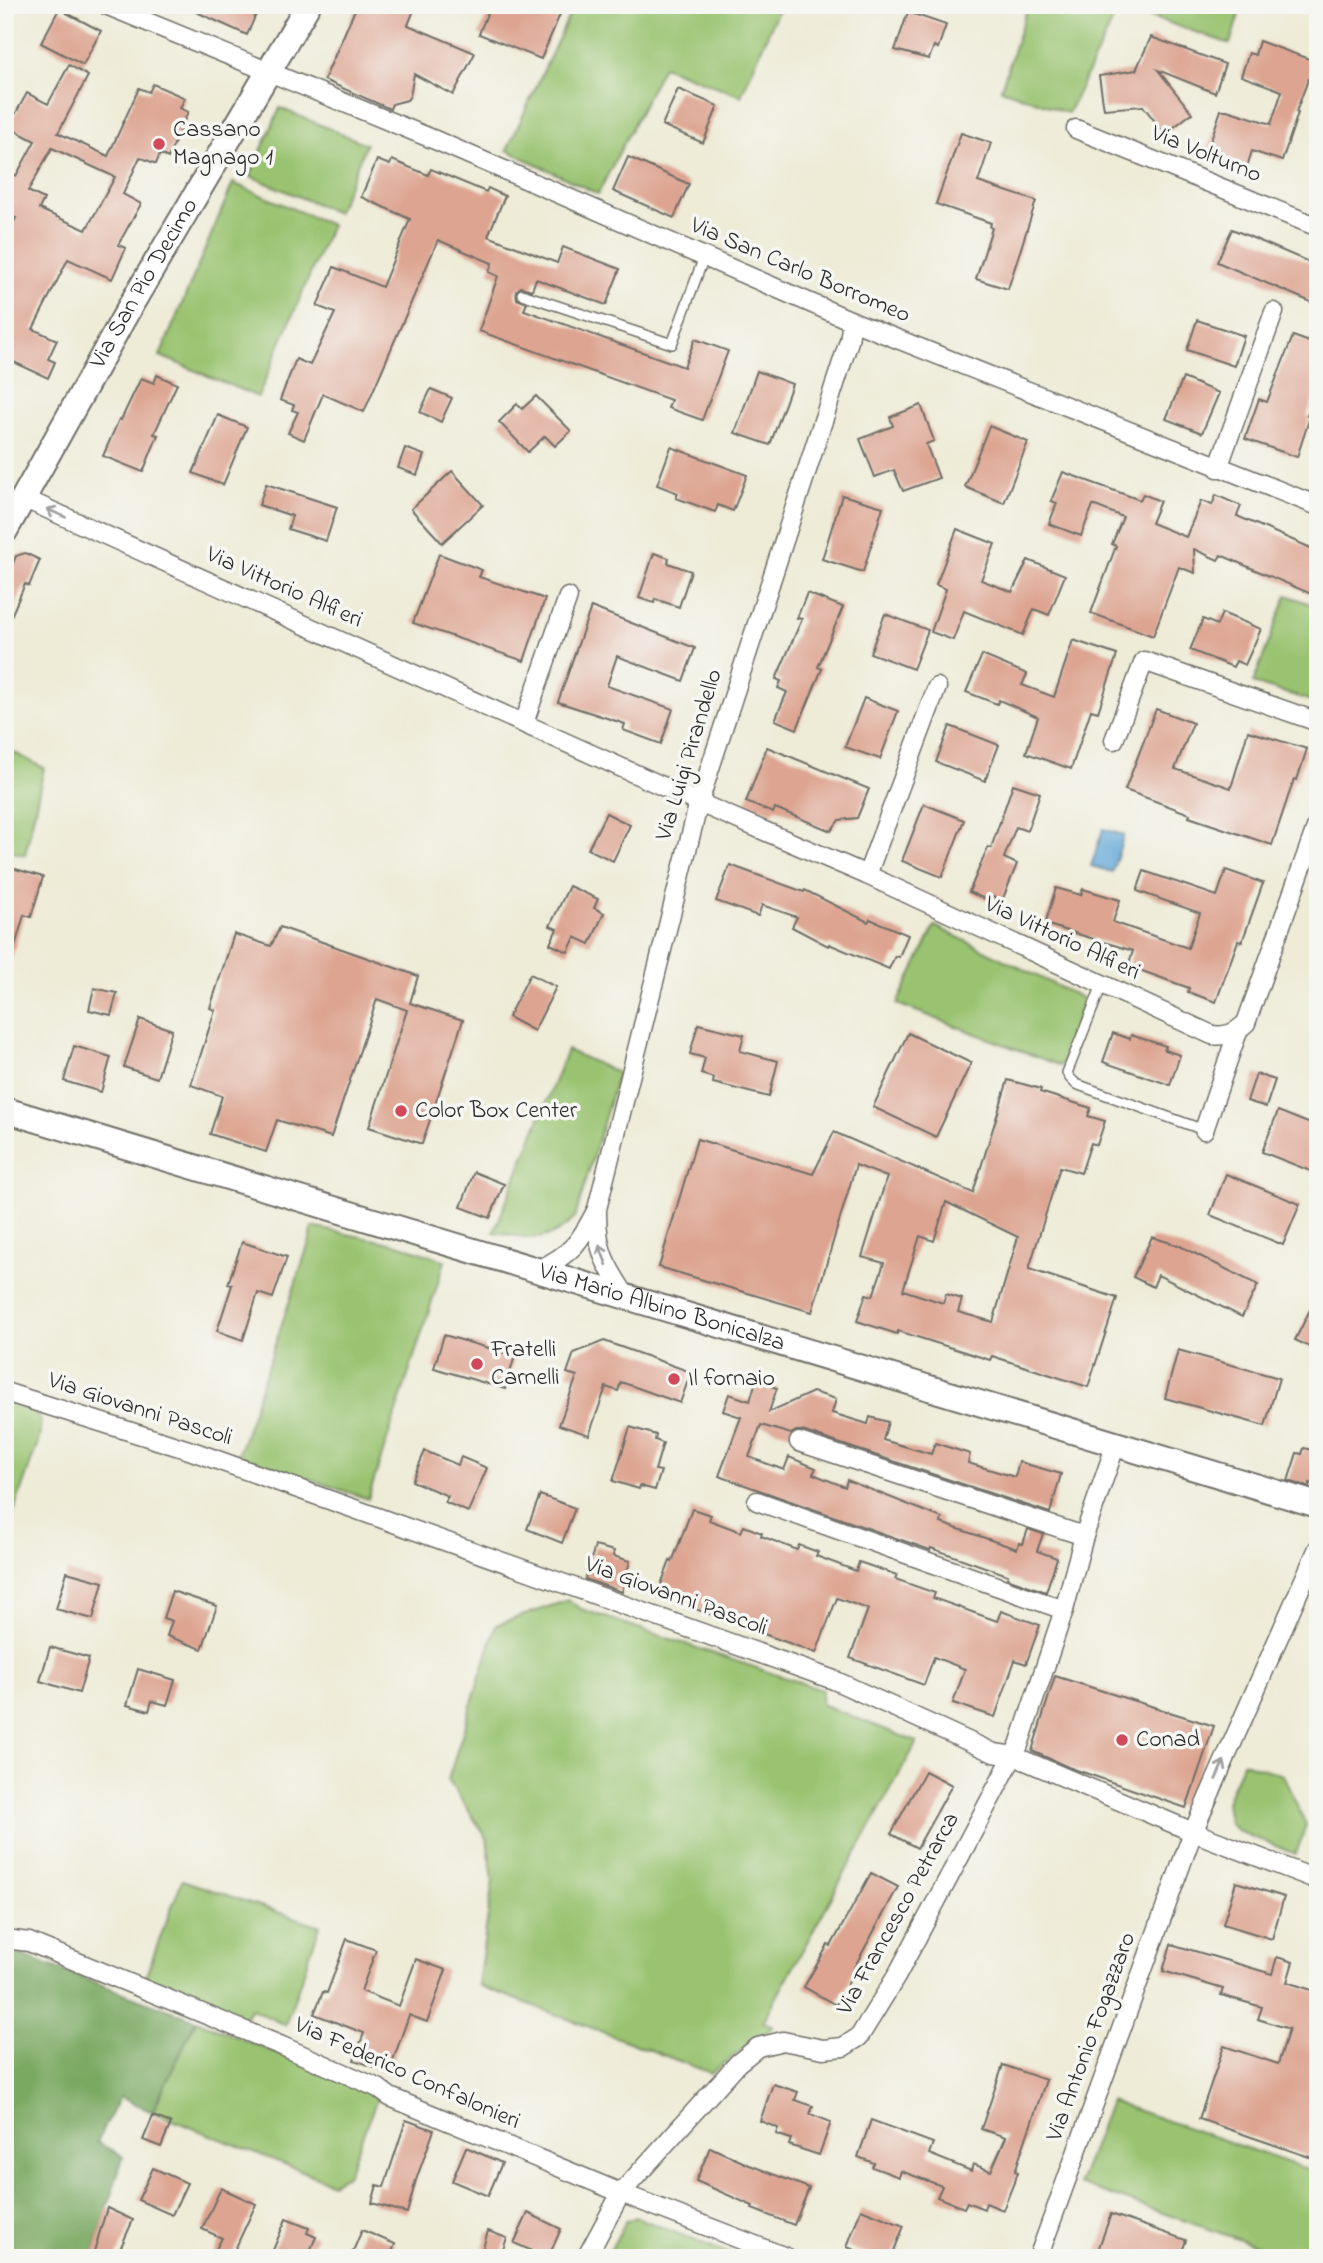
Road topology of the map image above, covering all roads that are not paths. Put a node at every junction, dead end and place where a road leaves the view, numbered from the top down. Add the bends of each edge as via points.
1 (106, 5) edge
2 (308, 5) edge
3 (267, 72) junction
4 (1076, 130) dead end
5 (1318, 226) edge
6 (704, 257) junction
7 (522, 294) dead end
8 (1274, 312) dead end
9 (852, 321) junction
10 (1218, 468) junction
11 (23, 498) junction
12 (1318, 506) edge
13 (5, 531) edge
14 (568, 597) dead end
15 (937, 687) dead end
16 (1318, 722) edge
17 (524, 723) junction
18 (1114, 740) dead end
19 (699, 802) junction
20 (1318, 822) edge
21 (1312, 858) edge
22 (867, 875) junction
23 (1102, 985) junction
24 (1238, 1031) junction
25 (5, 1110) edge
26 (1204, 1130) joint
27 (597, 1209) junction
28 (538, 1270) junction
29 (626, 1296) junction
30 (5, 1392) edge
31 (799, 1442) dead end
32 (1116, 1444) junction
33 (757, 1501) dead end
34 (1318, 1505) edge
35 (1084, 1536) junction
36 (1317, 1547) edge
37 (1064, 1610) junction
38 (1014, 1756) junction
39 (1193, 1832) junction
40 (1318, 1880) edge
41 (5, 1939) edge
42 (621, 2193) junction
43 (586, 2258) edge
44 (788, 2258) edge
45 (1038, 2258) edge

1 - 3 street, Via San Carlo Borromeo
2 - 3 main road, Via San Pio Decimo
3 - 6 street, Via San Carlo Borromeo
3 - 11 main road, Via San Pio Decimo
4 - 5 street, Via Volturno
6 - 7 lane via 672,344
6 - 9 street, Via San Carlo Borromeo
8 - 10 street
9 - 10 street, Via San Carlo Borromeo
9 - 19 street, Via Luigi Pirandello
10 - 12 street, Via San Carlo Borromeo
11 - 13 main road, Via San Pio Decimo
17 -> 11 street, Via Vittorio Alfieri
14 - 17 street
15 - 22 street
16 - 18 street via 1144,660
17 - 19 street, Via Vittorio Alfieri
19 - 22 street, Via Vittorio Alfieri
19 - 27 street, Via Luigi Pirandello
20 - 21 street
21 - 24 street via 1246,1023
22 - 23 street, Via Vittorio Alfieri
23 - 24 street, Via Vittorio Alfieri via 1212,1035 1224,1037
23 - 26 lane via 1068,1073 1070,1078
24 - 26 street
25 - 28 main road, Via Mario Albino Bonicalza
27 - 28 street, Via Luigi Pirandello via 572,1250
29 -> 27 street, Via Luigi Pirandello via 602,1257
28 - 29 main road, Via Mario Albino Bonicalza
29 - 32 main road, Via Mario Albino Bonicalza
30 - 38 street, Via Giovanni Pascoli via 192,1451 834,1680 994,1753
31 - 35 street
32 - 34 main road, Via Mario Albino Bonicalza
32 - 35 street, Via Francesco Petrarca
33 - 37 street
35 - 37 street, Via Francesco Petrarca
39 -> 36 street, Via Antonio Fogazzaro
37 - 38 street, Via Francesco Petrarca
38 - 39 street, Via Giovanni Pascoli
38 - 42 street, Via Francesco Petrarca via 859,2037 843,2047 823,2049 783,2040 758,2047 738,2063
39 - 40 street, Via Giovanni Pascoli
39 - 45 street, Via Antonio Fogazzaro
41 - 42 street, Via Federico Confalonieri via 29,1942 282,2046 390,2097
42 - 43 street, Via Francesco Petrarca
42 - 44 street, Via Federico Confalonieri

